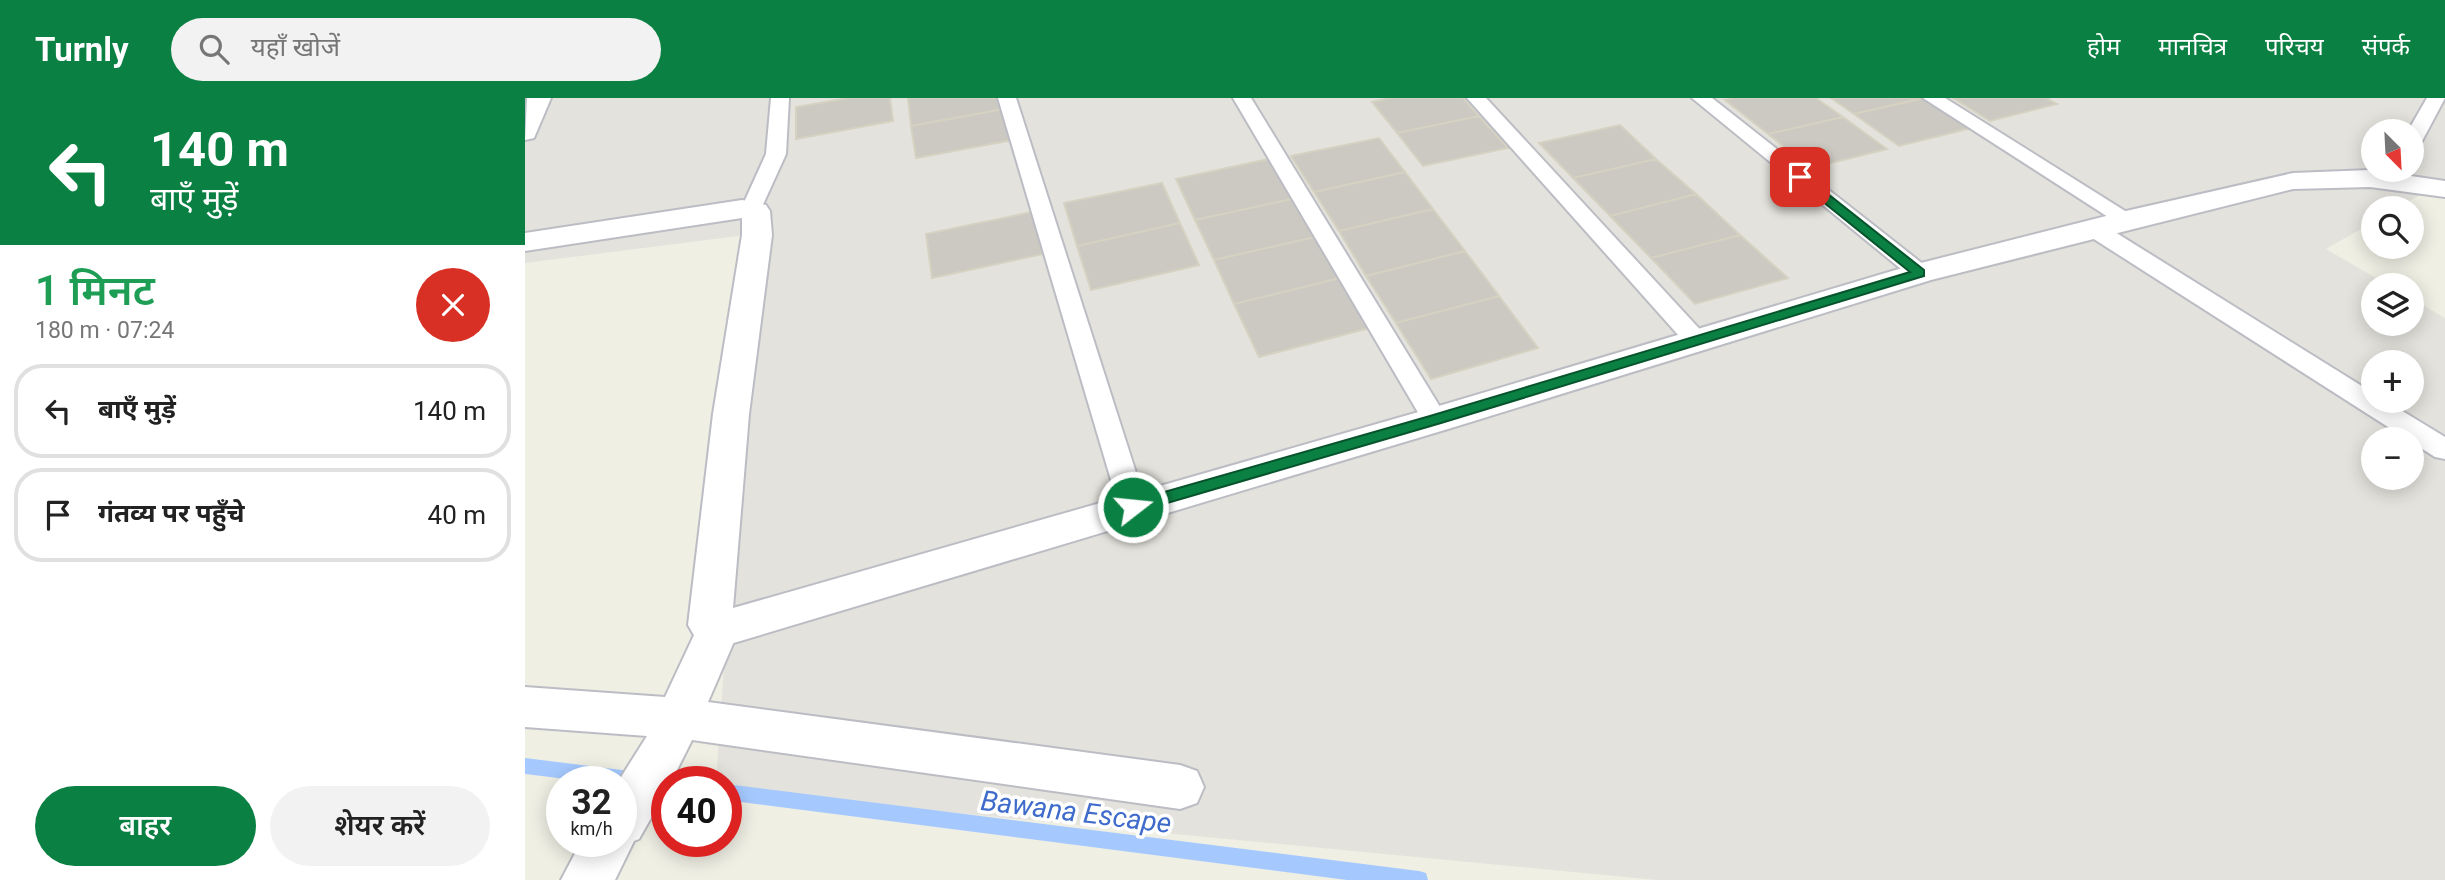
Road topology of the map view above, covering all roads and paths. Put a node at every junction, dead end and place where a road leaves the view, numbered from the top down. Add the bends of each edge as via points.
1 (539, 98) edge
2 (780, 98) edge
3 (1007, 98) edge
4 (1241, 98) edge
5 (1476, 98) edge
6 (1701, 98) edge
7 (1932, 98) edge
8 (2429, 99) edge
9 (2421, 119) edge
10 (525, 132) edge
11 (2361, 175) edge
12 (2422, 182) edge
13 (2445, 189) edge
14 (751, 209) junction
15 (2110, 224) junction
16 (525, 242) edge
17 (1920, 273) junction
18 (1697, 341) junction
19 (1435, 419) junction
20 (2445, 450) edge
21 (1133, 507) junction
22 (717, 630) junction
23 (525, 707) edge
24 (671, 735) junction
25 (1180, 787) dead end
26 (637, 794) edge
27 (601, 857) edge
28 (587, 880) edge

1 - 10 street
2 - 14 lane via 776,154
3 - 21 lane
4 - 19 lane
5 - 18 lane
6 - 17 lane
7 - 15 lane
8 - 9 lane
11 - 15 street via 2293,181
12 - 13 street
14 - 16 street
14 - 22 street via 756,211 757,235 710,625
15 - 17 street
15 - 20 lane
17 - 18 street
18 - 19 street
19 - 21 street
21 - 22 street
22 - 24 street
23 - 24 street
24 - 25 street
24 - 26 street
27 - 28 street

